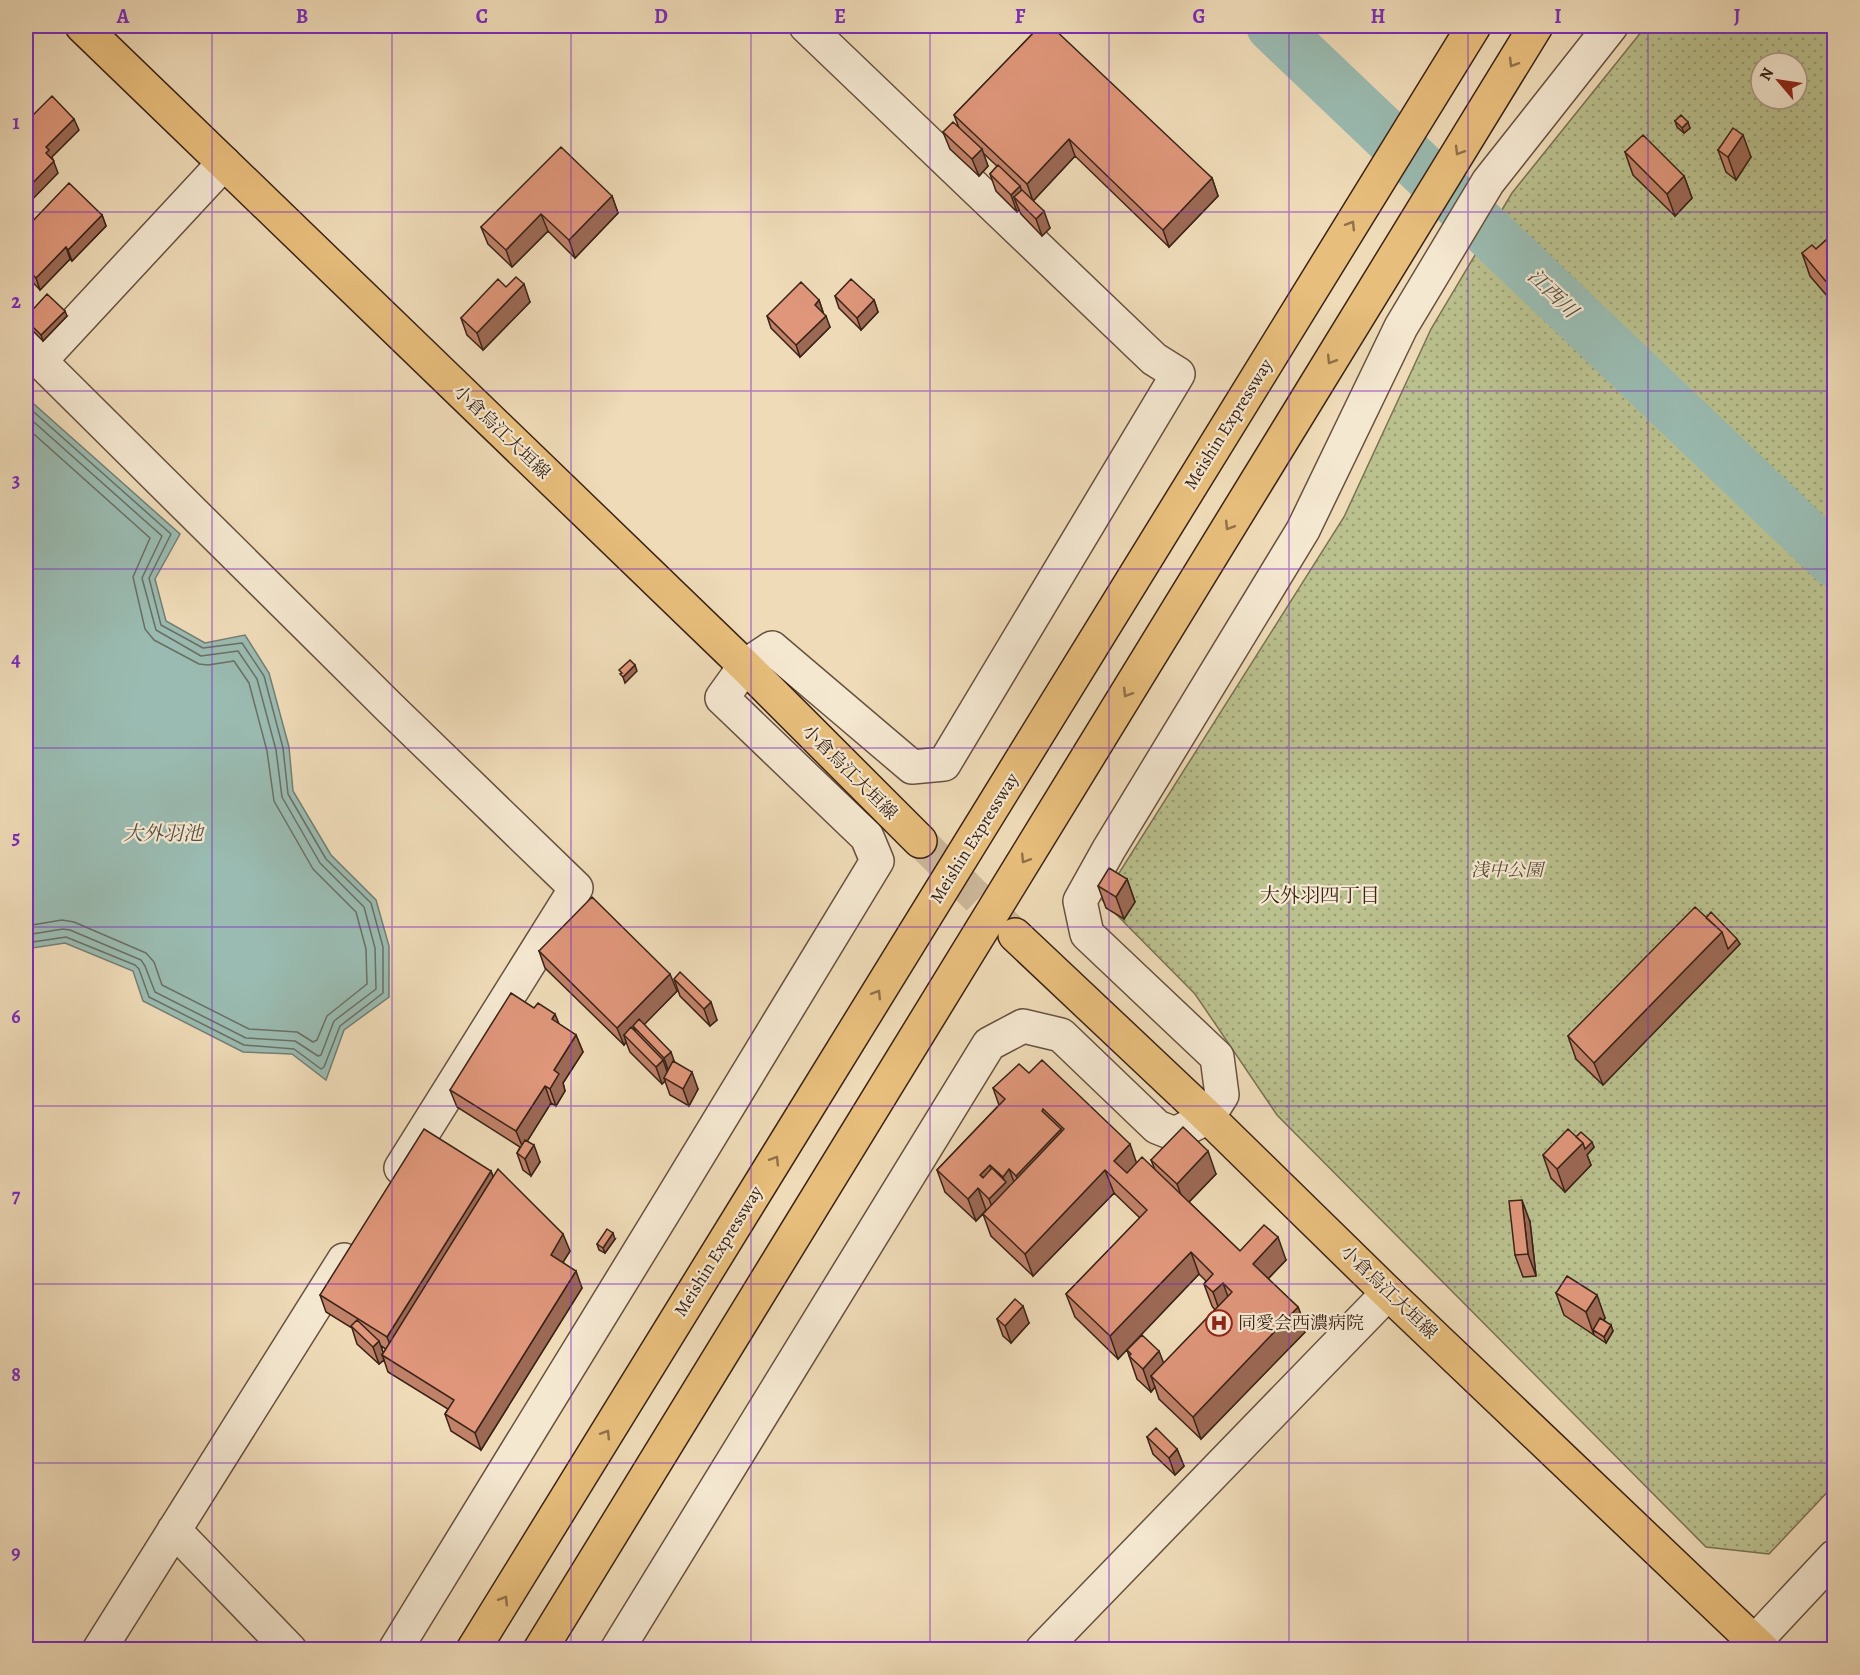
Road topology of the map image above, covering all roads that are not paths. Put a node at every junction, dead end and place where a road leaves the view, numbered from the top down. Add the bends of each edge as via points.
1 (82, 26) edge
2 (806, 26) edge
3 (1474, 26) edge
4 (1536, 26) edge
5 (1611, 26) edge
6 (225, 163) junction
7 (32, 354) edge
8 (745, 666) junction
9 (920, 841) tunnel mouth
10 (1015, 935) tunnel mouth
11 (1208, 1117) junction
12 (386, 1192) edge
13 (361, 1233) edge
14 (1388, 1293) junction
15 (174, 1530) junction
16 (1834, 1557) edge
17 (1755, 1647) edge
18 (99, 1650) edge
19 (290, 1650) edge
20 (395, 1650) edge
21 (473, 1650) edge
22 (540, 1650) edge
23 (617, 1650) edge
24 (1042, 1650) edge

1 - 6 main road, 小倉烏江大垣線
2 - 8 street via 1154,359 1178,374 944,764 912,767 772,648
21 -> 3 main road, Meishin Expressway
4 -> 22 main road
5 - 11 street via 1488,182 1401,327 1303,530 1080,901 1087,934 1217,1057 1222,1095
6 - 7 street
6 - 8 main road, 小倉烏江大垣線
7 - 12 street via 576,888
8 - 9 main road, 小倉烏江大垣線
8 - 20 street via 722,698 867,837 877,861
10 - 11 main road, 小倉烏江大垣線
11 - 14 main road, 小倉烏江大垣線
11 - 23 street via 1175,1134 1157,1127 1061,1035 1023,1026 989,1044
13 - 15 street
14 - 17 main road, 小倉烏江大垣線
14 - 24 street
15 - 18 street
15 - 19 street
16 - 17 street

